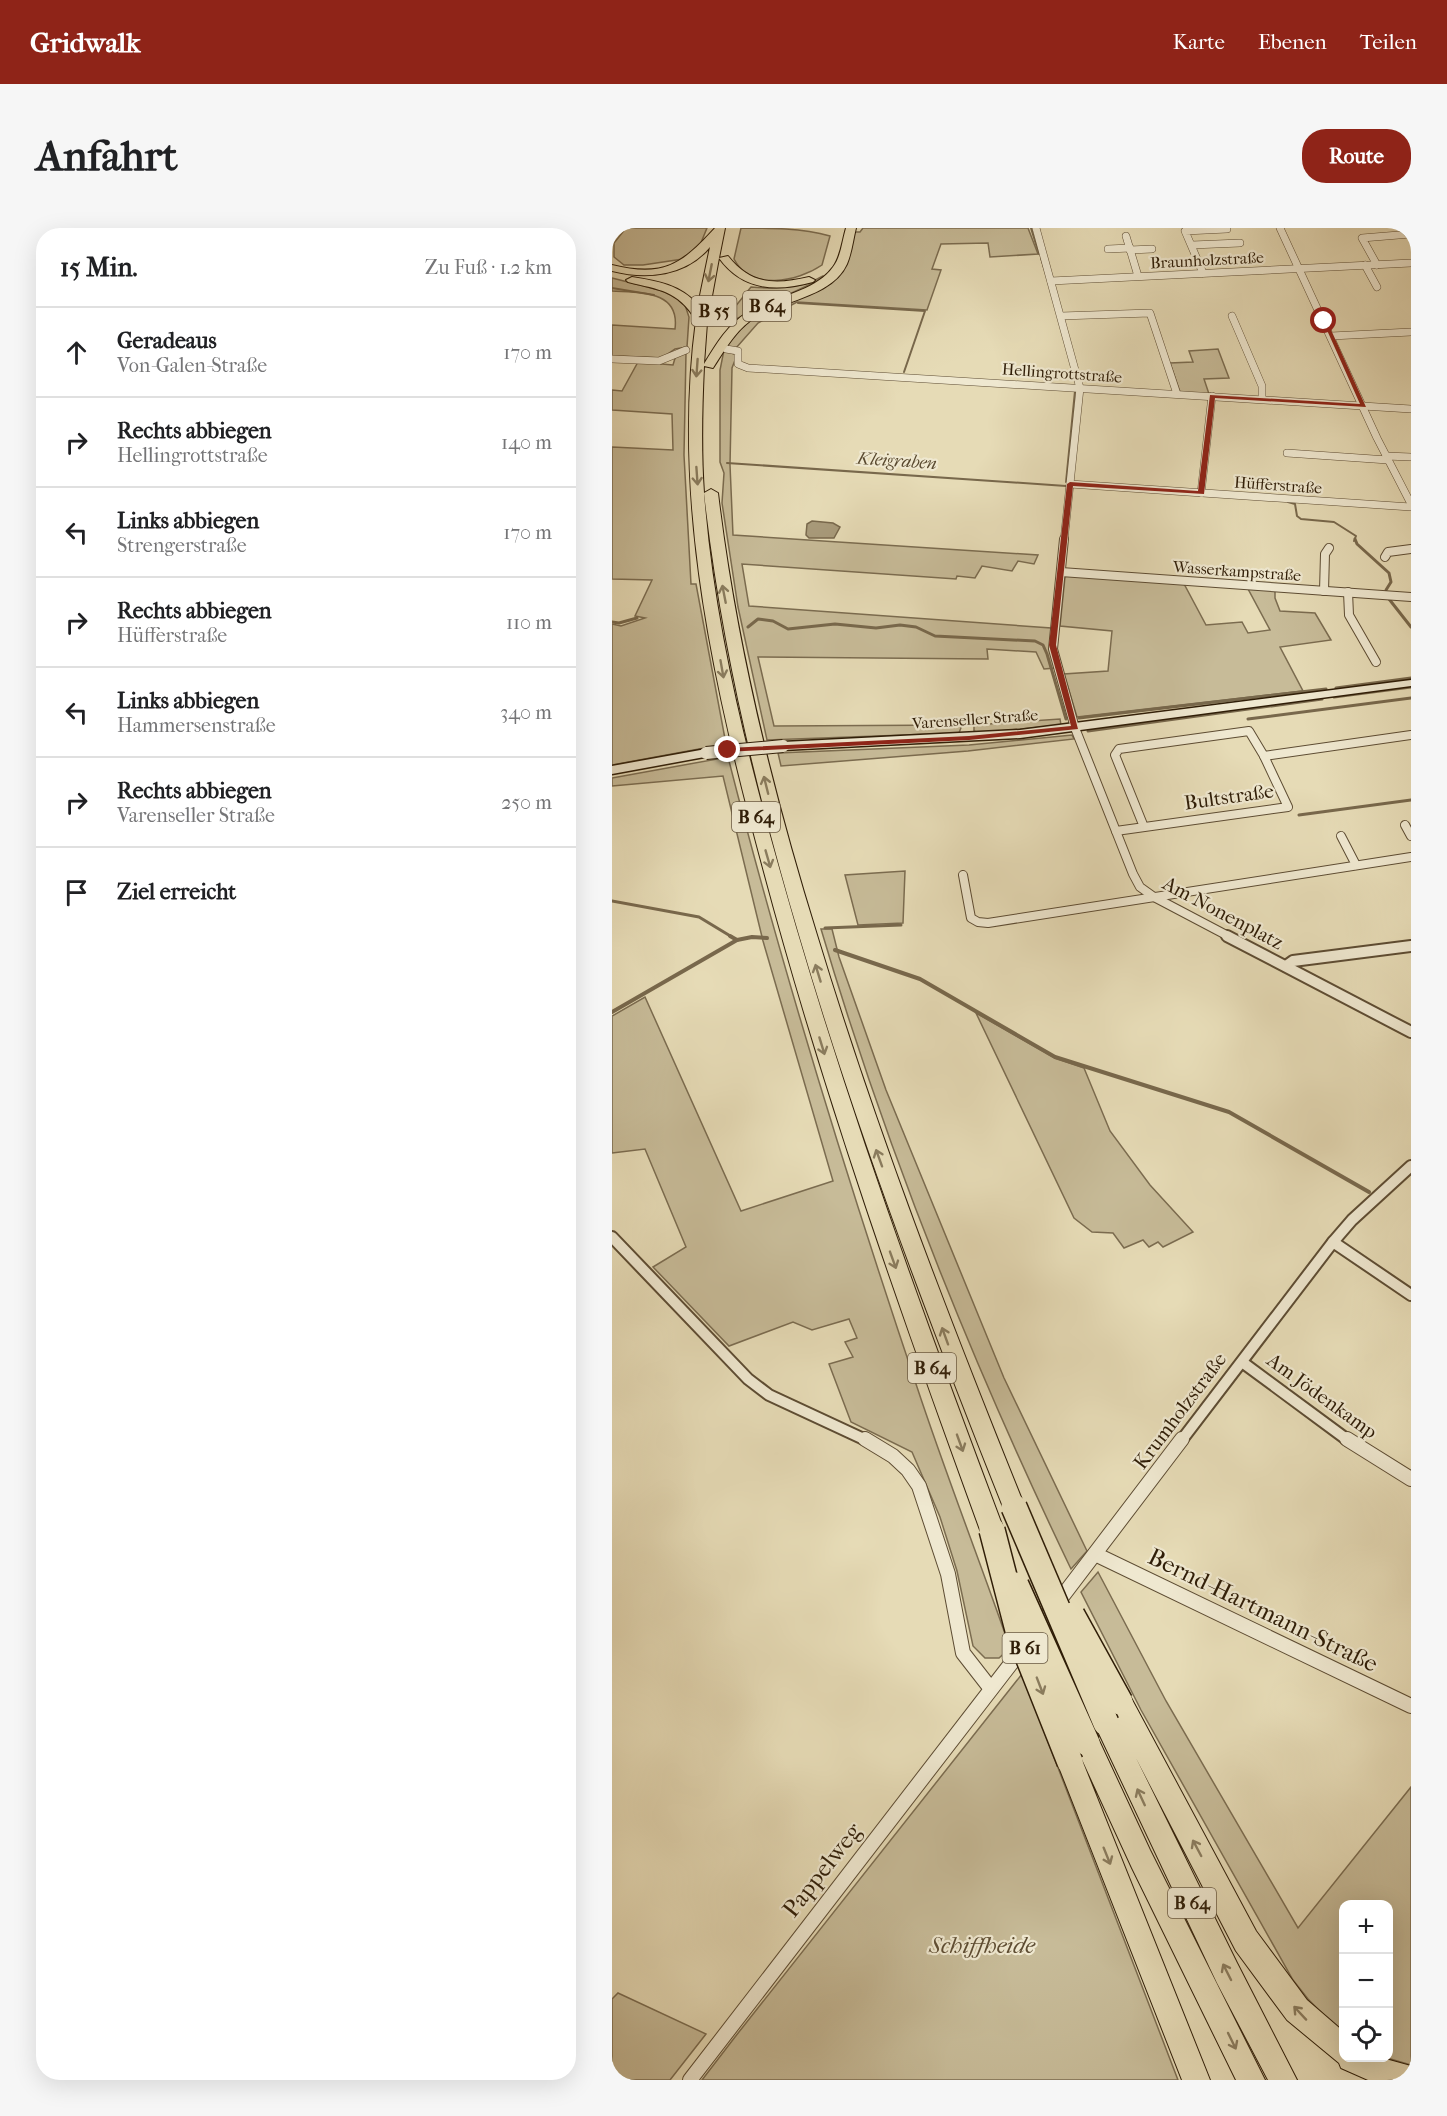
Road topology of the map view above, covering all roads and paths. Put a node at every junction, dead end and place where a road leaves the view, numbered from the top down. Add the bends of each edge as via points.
1 (719, 228) edge
2 (731, 228) edge
3 (840, 228) edge
4 (851, 228) edge
5 (1036, 228) edge
6 (1280, 228) edge
7 (1227, 229) edge
8 (1411, 234) edge
9 (1126, 236) dead end
10 (1240, 243) dead end
11 (1192, 245) junction
12 (1108, 249) dead end
13 (1130, 249) junction
14 (1152, 249) dead end
15 (724, 258) junction
16 (1411, 263) edge
17 (1377, 265) junction
18 (1365, 266) junction
19 (612, 268) edge
20 (1299, 269) junction
21 (1203, 273) junction
22 (612, 276) edge
23 (1138, 276) junction
24 (1051, 281) junction
25 (1377, 287) dead end
26 (1061, 316) junction
27 (1232, 316) dead end
28 (701, 319) junction
29 (1411, 332) edge
30 (1331, 336) junction
31 (726, 349) dead end
32 (686, 350) dead end
33 (612, 359) edge
34 (709, 365) junction
35 (1080, 388) junction
36 (1177, 394) junction
37 (1212, 396) junction
38 (1262, 399) junction
39 (1364, 406) junction
40 (1411, 409) edge
41 (1287, 453) dead end
42 (1411, 457) edge
43 (1387, 458) junction
44 (1070, 484) junction
45 (1201, 493) junction
46 (1411, 506) edge
47 (1329, 548) dead end
48 (1411, 549) edge
49 (1385, 556) dead end
50 (1060, 572) junction
51 (1324, 591) junction
52 (1348, 592) junction
53 (1411, 597) edge
54 (1376, 662) dead end
55 (1411, 683) edge
56 (1075, 728) junction
57 (1411, 735) edge
58 (1264, 756) junction
59 (612, 770) edge
60 (1405, 825) dead end
61 (1144, 827) junction
62 (1116, 831) junction
63 (1341, 836) dead end
64 (1411, 837) edge
65 (1411, 857) edge
66 (1356, 865) junction
67 (963, 875) dead end
68 (1154, 897) junction
69 (1411, 946) edge
70 (1286, 966) junction
71 (1411, 1032) edge
72 (1411, 1166) edge
73 (612, 1237) edge
74 (1333, 1242) junction
75 (1411, 1295) edge
76 (1242, 1362) junction
77 (1411, 1479) edge
78 (992, 1530) joint
79 (1095, 1554) junction
80 (991, 1689) junction
81 (1411, 1706) edge
82 (1113, 1713) junction
83 (1078, 1753) junction
84 (1339, 2048) edge
85 (1360, 2062) edge
86 (690, 2080) edge
87 (1196, 2080) edge
88 (1251, 2080) edge
89 (1283, 2080) edge
90 (1411, 2080) edge

1 - 19 highway, B 55 via 699,253 680,265 644,272
1 -> 28 highway, B 55
2 - 15 highway, B 55
3 - 15 highway, B 55 via 832,266 806,281 786,285 753,282 736,275
4 - 34 highway, B 64 via 840,267 832,275 743,320 724,340
5 - 24 street
6 - 20 street
7 - 11 street via 1185,231
8 - 17 street via 1362,238
9 - 13 street
10 - 11 street
11 - 21 street
12 - 13 street
13 - 14 street
13 - 23 street
15 - 34 highway, B 55
16 - 17 street, Braunholzstraße
17 - 18 street, Braunholzstraße
18 - 20 street, Braunholzstraße
18 - 25 street
20 - 21 street, Braunholzstraße
20 - 30 street
21 - 23 street, Braunholzstraße
22 - 28 highway via 681,293 694,304
23 - 24 street, Braunholzstraße
24 - 26 street
26 - 35 street
26 - 36 street via 1150,313
27 - 38 street via 1262,386
28 -> 78 highway, B 64 via 695,448 706,576 724,678 758,824 838,1100
29 - 30 street
30 - 39 street
31 - 35 street, Hellingrottstraße via 738,351 738,364 748,368
32 - 33 street via 657,362
82 -> 34 highway, B 64, bridge via 1014,1507 953,1358 857,1096 775,821 739,676 721,576 710,477
35 - 36 street, Hellingrottstraße
35 - 44 street, Am Nonenplatz
36 - 37 street, Hellingrottstraße
37 - 38 street, Hellingrottstraße
37 - 45 street
38 - 39 street, Hellingrottstraße
39 - 40 street, Hellingrottstraße
39 - 43 street
41 - 43 street
42 - 43 street
43 - 46 street
44 - 45 street, Hüfferstraße
44 - 50 street, Am Nonenplatz
45 - 46 street, Hüfferstraße
47 - 51 street via 1325,554
48 - 49 street via 1388,552
50 - 51 street, Wasserkampstraße
50 - 56 street, Am Nonenplatz via 1053,645
51 - 52 street, Wasserkampstraße
52 - 53 street, Wasserkampstraße
52 - 54 street via 1349,615
55 - 56 main road, Varenseller Straße
56 - 59 main road, Varenseller Straße, bridge via 969,738 783,746 706,753
56 - 62 street, Am Nonenplatz
57 - 58 street, Bultstraße
58 - 61 street, Bultstraße via 1288,807
58 - 61 street via 1249,731 1119,749 1114,755
60 - 64 street
61 - 62 street, Bultstraße
62 - 68 street, Am Nonenplatz via 1140,887
63 - 66 street
65 - 66 street
66 - 68 street
67 - 68 street via 970,918 978,922
68 - 70 street, Am Nonenplatz
69 - 70 street via 1293,961
70 - 71 street, Am Nonenplatz
72 - 74 street, Krumholzstraße
73 - 80 street via 748,1379 769,1395 873,1443 908,1470 919,1486 948,1574 963,1653
74 - 75 street
74 - 76 street, Krumholzstraße
76 - 77 street, Am Jödenkamp via 1386,1466
76 - 79 street, Krumholzstraße
78 -> 83 highway, B 61, bridge via 1019,1634
79 - 80 street, Krumholzstraße
79 - 81 street, Bernd-Hartmann-Straße
80 - 86 street, Pappelweg
84 -> 82 highway via 1297,2010 1246,1941
89 -> 82 highway, B 64 via 1222,1962
83 -> 87 highway
83 -> 88 highway, B 64 via 1141,1859
85 - 90 highway

